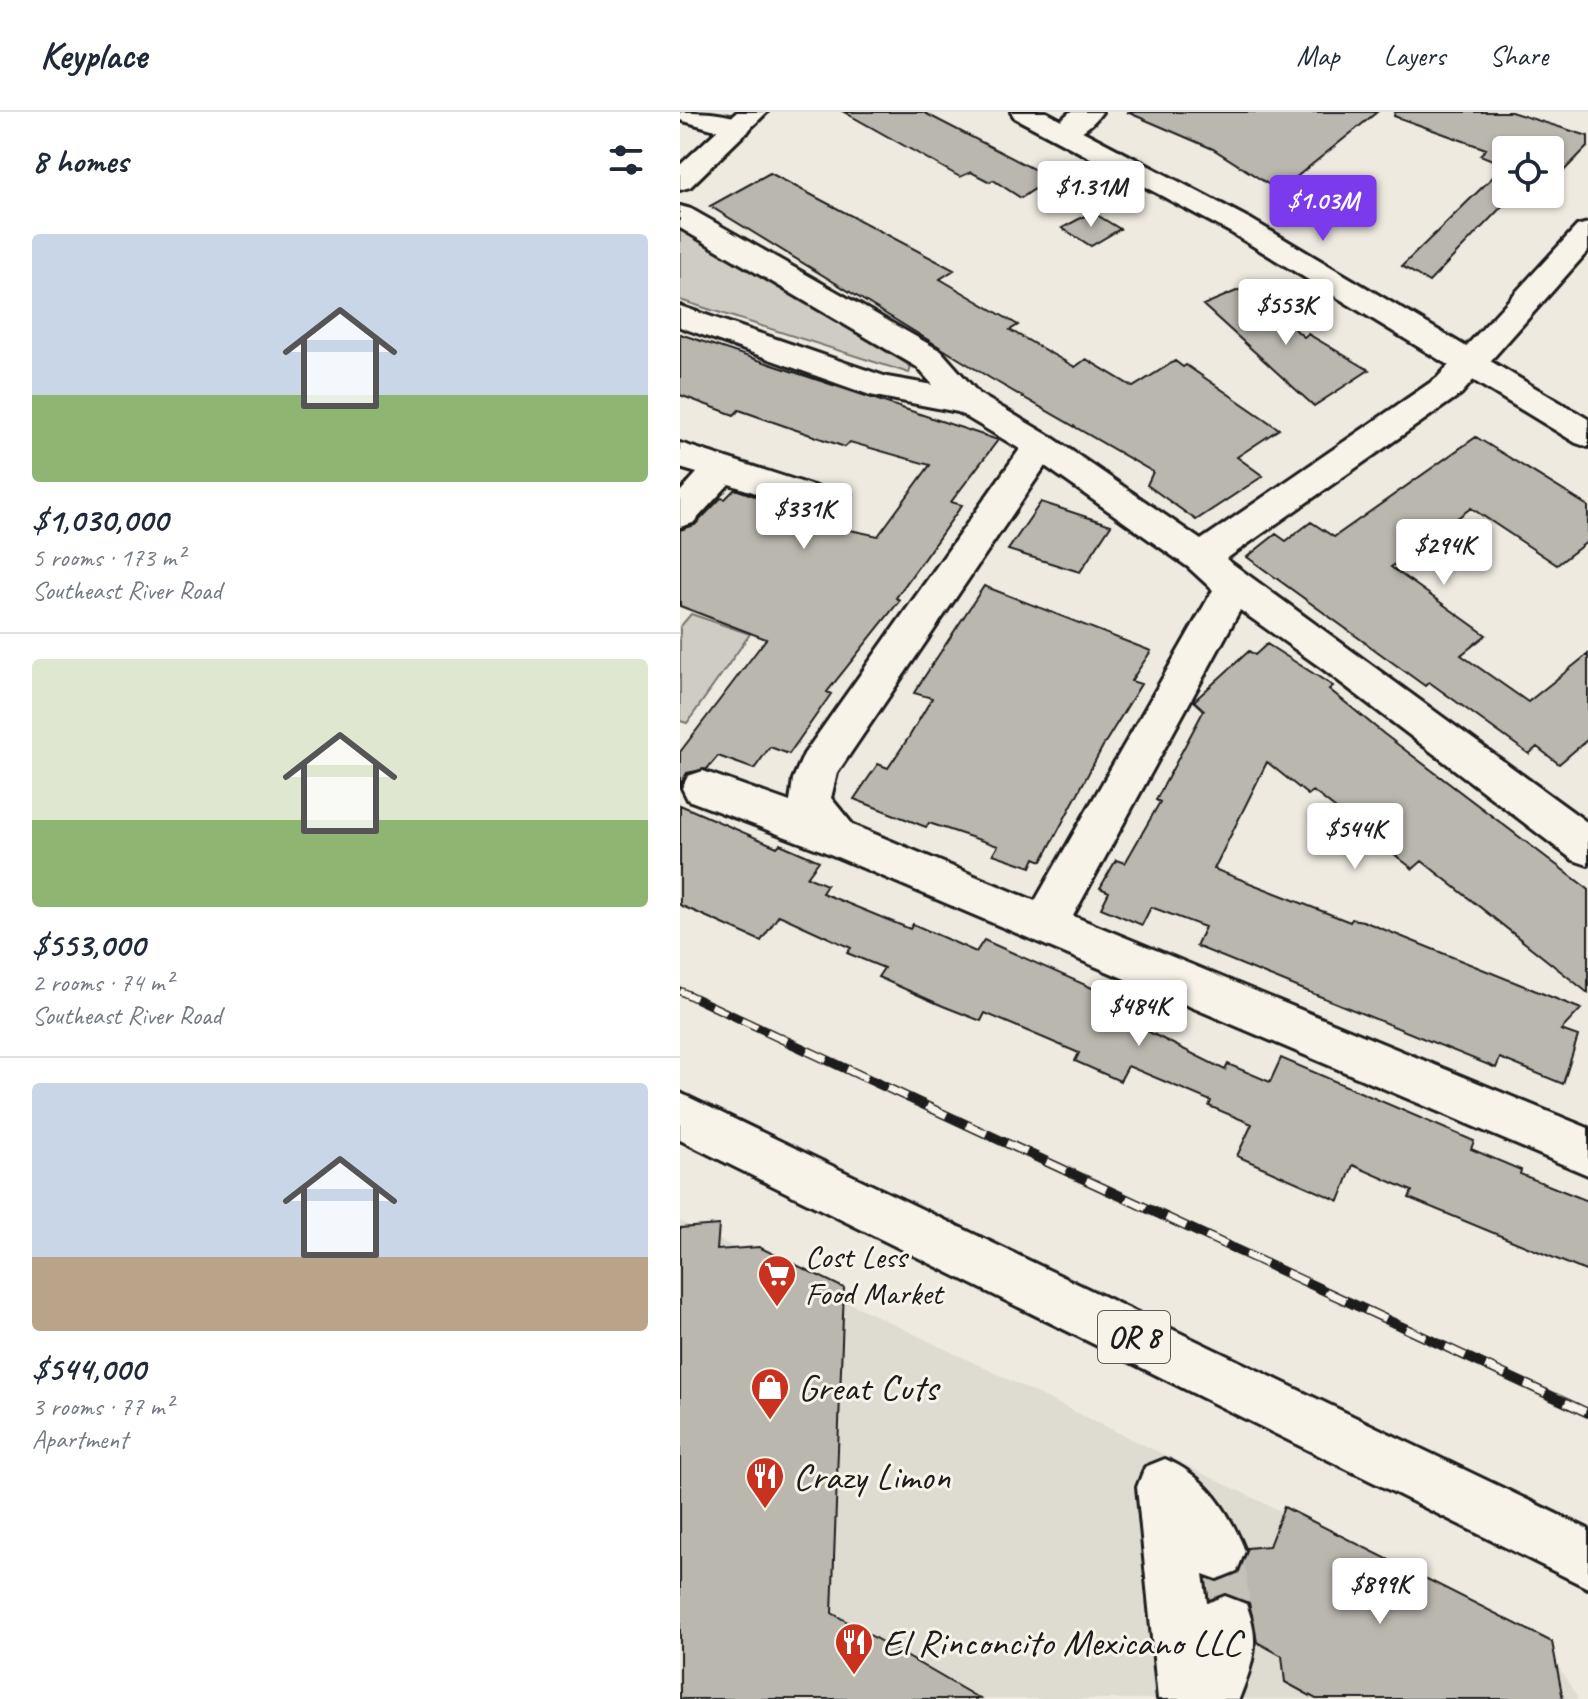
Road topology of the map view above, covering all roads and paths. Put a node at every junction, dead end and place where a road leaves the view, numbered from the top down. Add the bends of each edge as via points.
1 (684, 112) edge
2 (1025, 112) edge
3 (1088, 112) edge
4 (745, 120) edge
5 (1062, 131) junction
6 (680, 181) edge
7 (680, 215) edge
8 (1588, 232) edge
9 (680, 316) edge
10 (1468, 363) junction
11 (967, 402) junction
12 (1588, 435) edge
13 (1041, 446) junction
14 (680, 455) edge
15 (722, 469) junction
16 (822, 502) dead end
17 (680, 514) edge
18 (1201, 558) junction
19 (1234, 587) junction
20 (703, 788) dead end
21 (838, 838) junction
22 (1588, 847) edge
23 (1046, 923) junction
24 (680, 1116) edge
25 (1588, 1152) edge
26 (1217, 1551) tunnel mouth
27 (1588, 1559) edge
28 (1225, 1625) tunnel mouth
29 (1188, 1699) edge
30 (1209, 1699) edge

1 - 4 main road
2 - 5 main road
3 - 5 main road
4 - 6 main road
5 - 10 main road via 1241,226
7 - 11 main road via 929,359
8 - 10 main road
9 - 11 main road via 882,387
10 - 12 main road
10 - 18 main road via 1449,386
11 - 13 main road
13 - 18 main road
13 - 21 main road via 819,766 809,787 809,803
14 - 15 main road
15 - 16 main road
15 - 17 main road
18 - 19 main road
19 - 22 main road
19 - 23 main road
20 - 21 main road
21 - 23 main road
23 - 25 main road
24 - 27 main road, OR 8
26 - 29 main road via 1187,1503 1165,1487
28 - 30 main road via 1224,1662

